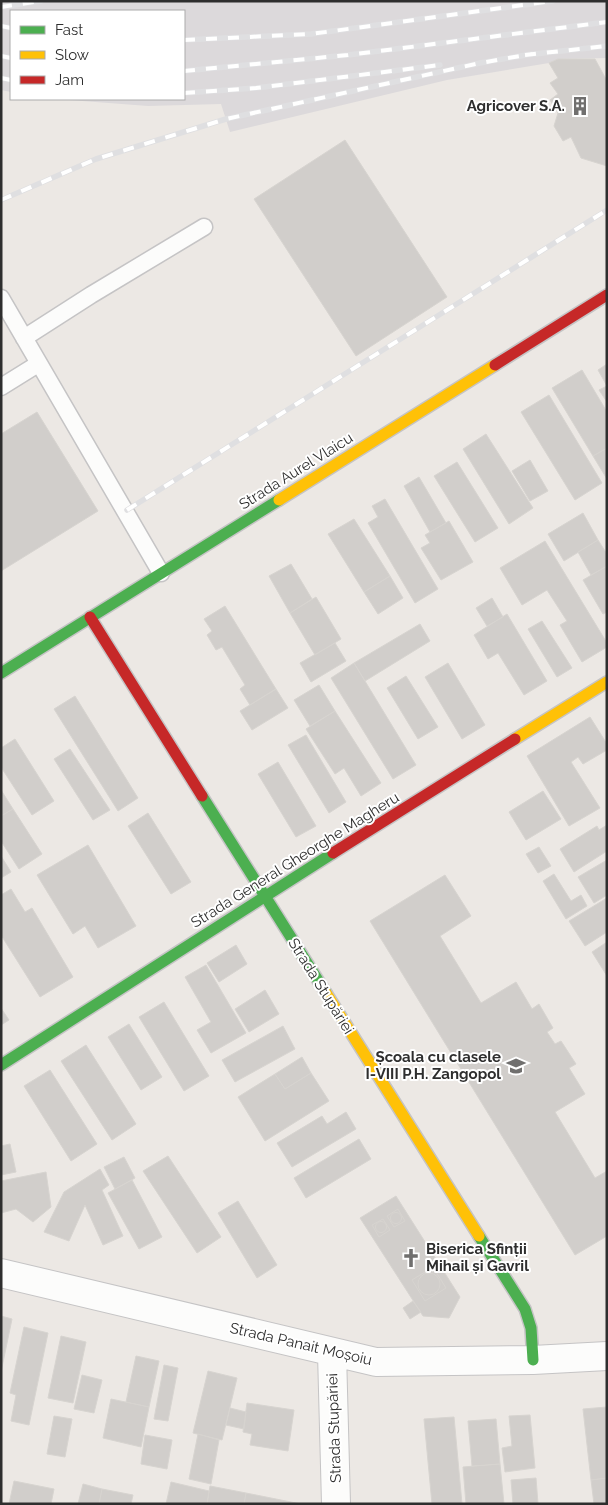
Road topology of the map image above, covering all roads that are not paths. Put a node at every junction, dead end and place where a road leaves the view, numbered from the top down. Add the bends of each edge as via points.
1 (204, 227) dead end
2 (607, 294) edge
3 (1, 298) edge
4 (24, 338) junction
5 (38, 364) junction
6 (1, 387) edge
7 (161, 573) junction
8 (90, 617) junction
9 (1, 673) edge
10 (604, 691) edge
11 (265, 896) junction
12 (1, 1065) edge
13 (1, 1273) edge
14 (332, 1353) junction
15 (607, 1356) edge
16 (533, 1360) junction
17 (336, 1504) edge

1 - 4 lane
2 - 7 street, Strada Aurel Vlaicu
3 - 4 lane
4 - 5 lane
5 - 6 lane
5 - 7 lane
7 - 8 street, Strada Aurel Vlaicu
8 - 9 street, Strada Aurel Vlaicu
8 - 11 street, Strada Stupăriei
10 - 11 street, Strada General Gheorghe Magheru
11 - 12 street, Strada General Gheorghe Magheru
11 - 16 street, Strada Stupăriei via 525,1309 531,1328
13 - 14 street, Strada Panait Moșoiu
14 - 16 street, Strada Panait Moșoiu via 376,1362
14 - 17 street, Strada Stupăriei
15 - 16 street, Strada Panait Moșoiu

